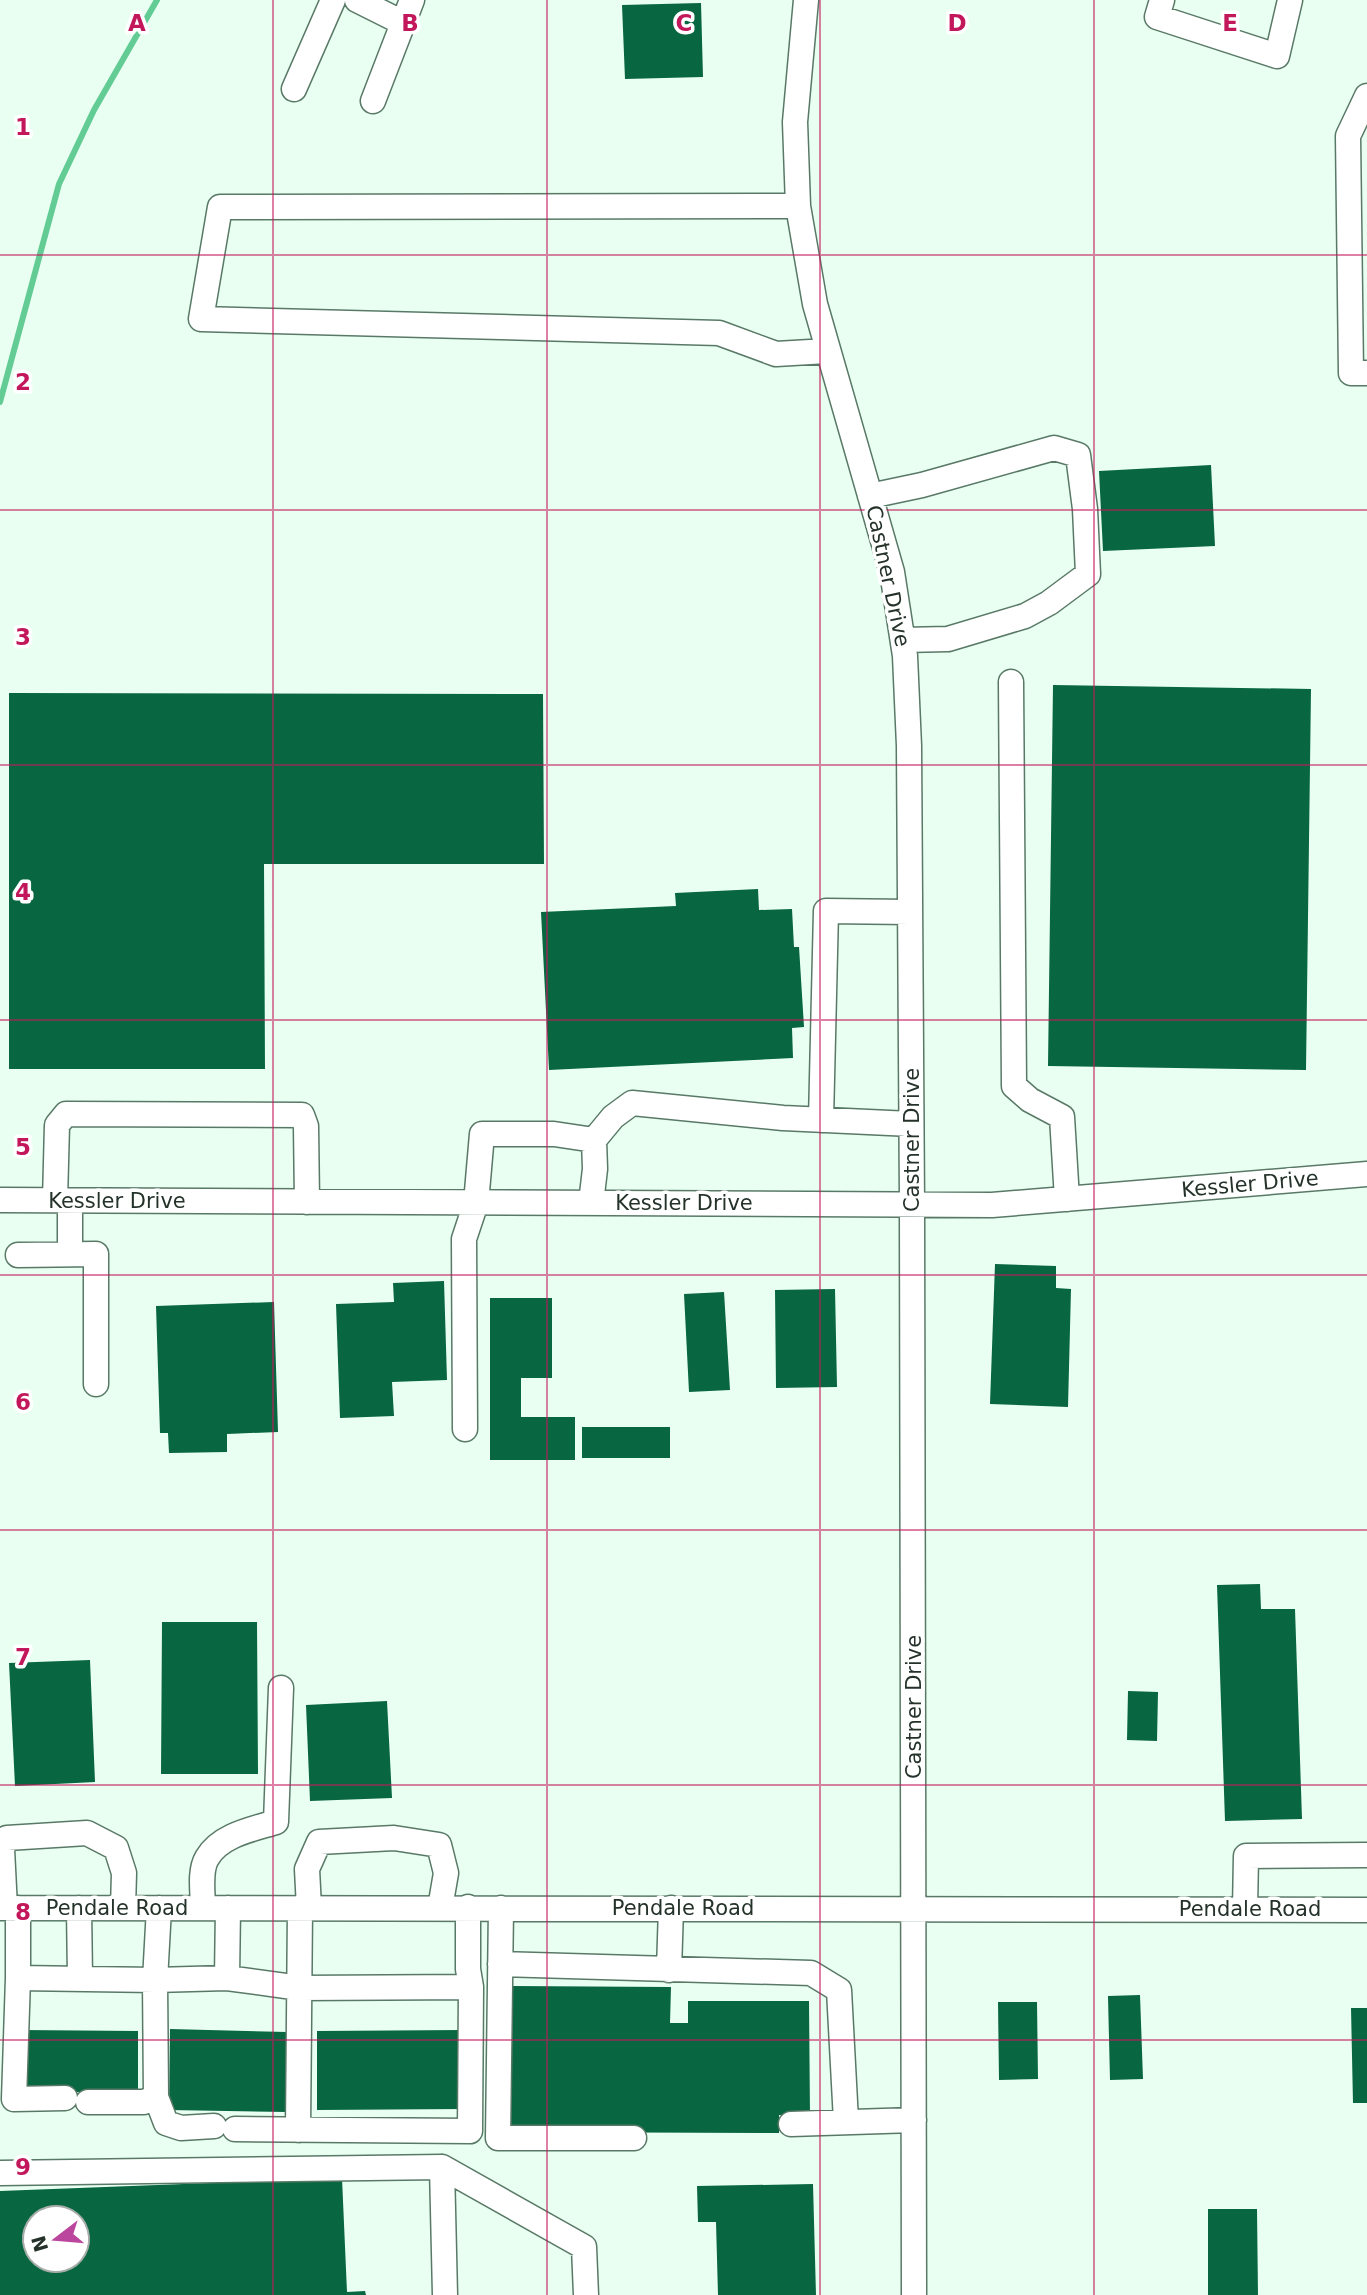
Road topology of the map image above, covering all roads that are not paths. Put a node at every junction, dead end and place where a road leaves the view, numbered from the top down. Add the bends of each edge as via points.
1 (332, 0) edge
2 (357, 0) edge
3 (806, 0) edge
4 (1162, 0) edge
5 (1290, 0) edge
6 (408, 11) edge
7 (294, 89) dead end
8 (1367, 96) edge
9 (373, 102) dead end
10 (798, 206) junction
11 (827, 351) junction
12 (1367, 373) edge
13 (870, 496) junction
14 (903, 640) junction
15 (1011, 682) dead end
16 (910, 912) junction
17 (821, 1120) junction
18 (912, 1124) junction
19 (594, 1140) junction
20 (1367, 1174) edge
21 (1067, 1199) junction
22 (0, 1200) edge
23 (63, 1200) junction
24 (307, 1202) junction
25 (475, 1203) junction
26 (591, 1203) junction
27 (912, 1205) junction
28 (71, 1254) junction
29 (18, 1255) dead end
30 (96, 1384) dead end
31 (465, 1429) dead end
32 (281, 1688) dead end
33 (1367, 1855) edge
34 (468, 1907) junction
35 (8, 1908) edge
36 (79, 1908) junction
37 (123, 1908) junction
38 (159, 1908) junction
39 (203, 1908) junction
40 (228, 1908) junction
41 (305, 1908) junction
42 (440, 1908) junction
43 (501, 1908) junction
44 (671, 1908) junction
45 (914, 1909) junction
46 (1245, 1909) junction
47 (1367, 1910) edge
48 (500, 1964) junction
49 (669, 1970) junction
50 (18, 1978) junction
51 (227, 1978) junction
52 (80, 1979) junction
53 (155, 1980) junction
54 (471, 1987) junction
55 (300, 1988) junction
56 (156, 2096) junction
57 (914, 2120) junction
58 (846, 2121) junction
59 (791, 2124) dead end
60 (298, 2130) junction
61 (634, 2138) dead end
62 (442, 2167) junction
63 (0, 2173) edge
64 (446, 2295) edge
65 (586, 2295) edge
66 (914, 2295) edge

1 - 7 street
2 - 6 street
3 - 10 street, Castner Drive via 795,122
4 - 5 street via 1157,17 1277,56
6 - 9 street
8 - 12 street via 1348,136 1348,150 1351,373
10 - 11 street, Castner Drive
10 - 11 street via 220,207 201,319 719,333 776,354
11 - 13 street, Castner Drive
13 - 14 street, Castner Drive via 892,572
13 - 14 street via 1054,448 1078,455 1088,574 1025,616 948,639
14 - 16 street, Castner Drive
15 - 21 street via 1014,1086 1062,1117
16 - 17 street via 826,911
16 - 18 street, Castner Drive
17 - 18 street
17 - 19 street via 632,1103
18 - 27 street, Castner Drive
19 - 25 street via 482,1134
19 - 26 street
20 - 21 street, Kessler Drive
21 - 27 street, Kessler Drive
22 - 23 street, Kessler Drive
23 - 24 street, Kessler Drive
23 - 24 street via 57,1125 66,1114 288,1114 302,1115 306,1126
23 - 28 street
24 - 25 street, Kessler Drive
25 - 26 street, Kessler Drive
25 - 31 street via 464,1239
26 - 27 street, Kessler Drive
27 - 45 street, Castner Drive
28 - 29 street
28 - 30 street via 96,1254
32 - 39 street via 276,1822 245,1831 214,1849 203,1873
33 - 46 street via 1246,1856
34 - 42 street, Pendale Road
34 - 43 street, Pendale Road
34 - 54 street
35 - 36 street, Pendale Road
35 - 37 street via 2,1849 7,1839 87,1833 116,1849 124,1873
35 - 50 street
36 - 37 street, Pendale Road
36 - 52 street
37 - 38 street, Pendale Road
38 - 39 street, Pendale Road
38 - 53 street
39 - 40 street, Pendale Road
40 - 41 street, Pendale Road
40 - 51 street
41 - 42 street, Pendale Road
41 - 42 street via 307,1869 318,1842 394,1838 439,1845 446,1873
41 - 55 street
43 - 44 street, Pendale Road
43 - 48 street
44 - 45 street, Pendale Road
44 - 49 street
45 - 46 street, Pendale Road
45 - 57 street, Castner Drive
46 - 47 street, Pendale Road
48 - 49 street
48 - 61 street via 498,2138
49 - 58 street via 811,1973 839,1990
50 - 52 street
50 - 56 street via 14,2099 144,2102
51 - 53 street
51 - 55 street
52 - 53 street
53 - 56 street
54 - 55 street
54 - 60 street via 470,2131
55 - 60 street
56 - 60 street via 166,2123 181,2128
57 - 58 street
57 - 66 street, Castner Drive
58 - 59 street
62 - 63 street
62 - 64 street
62 - 65 street via 584,2247

